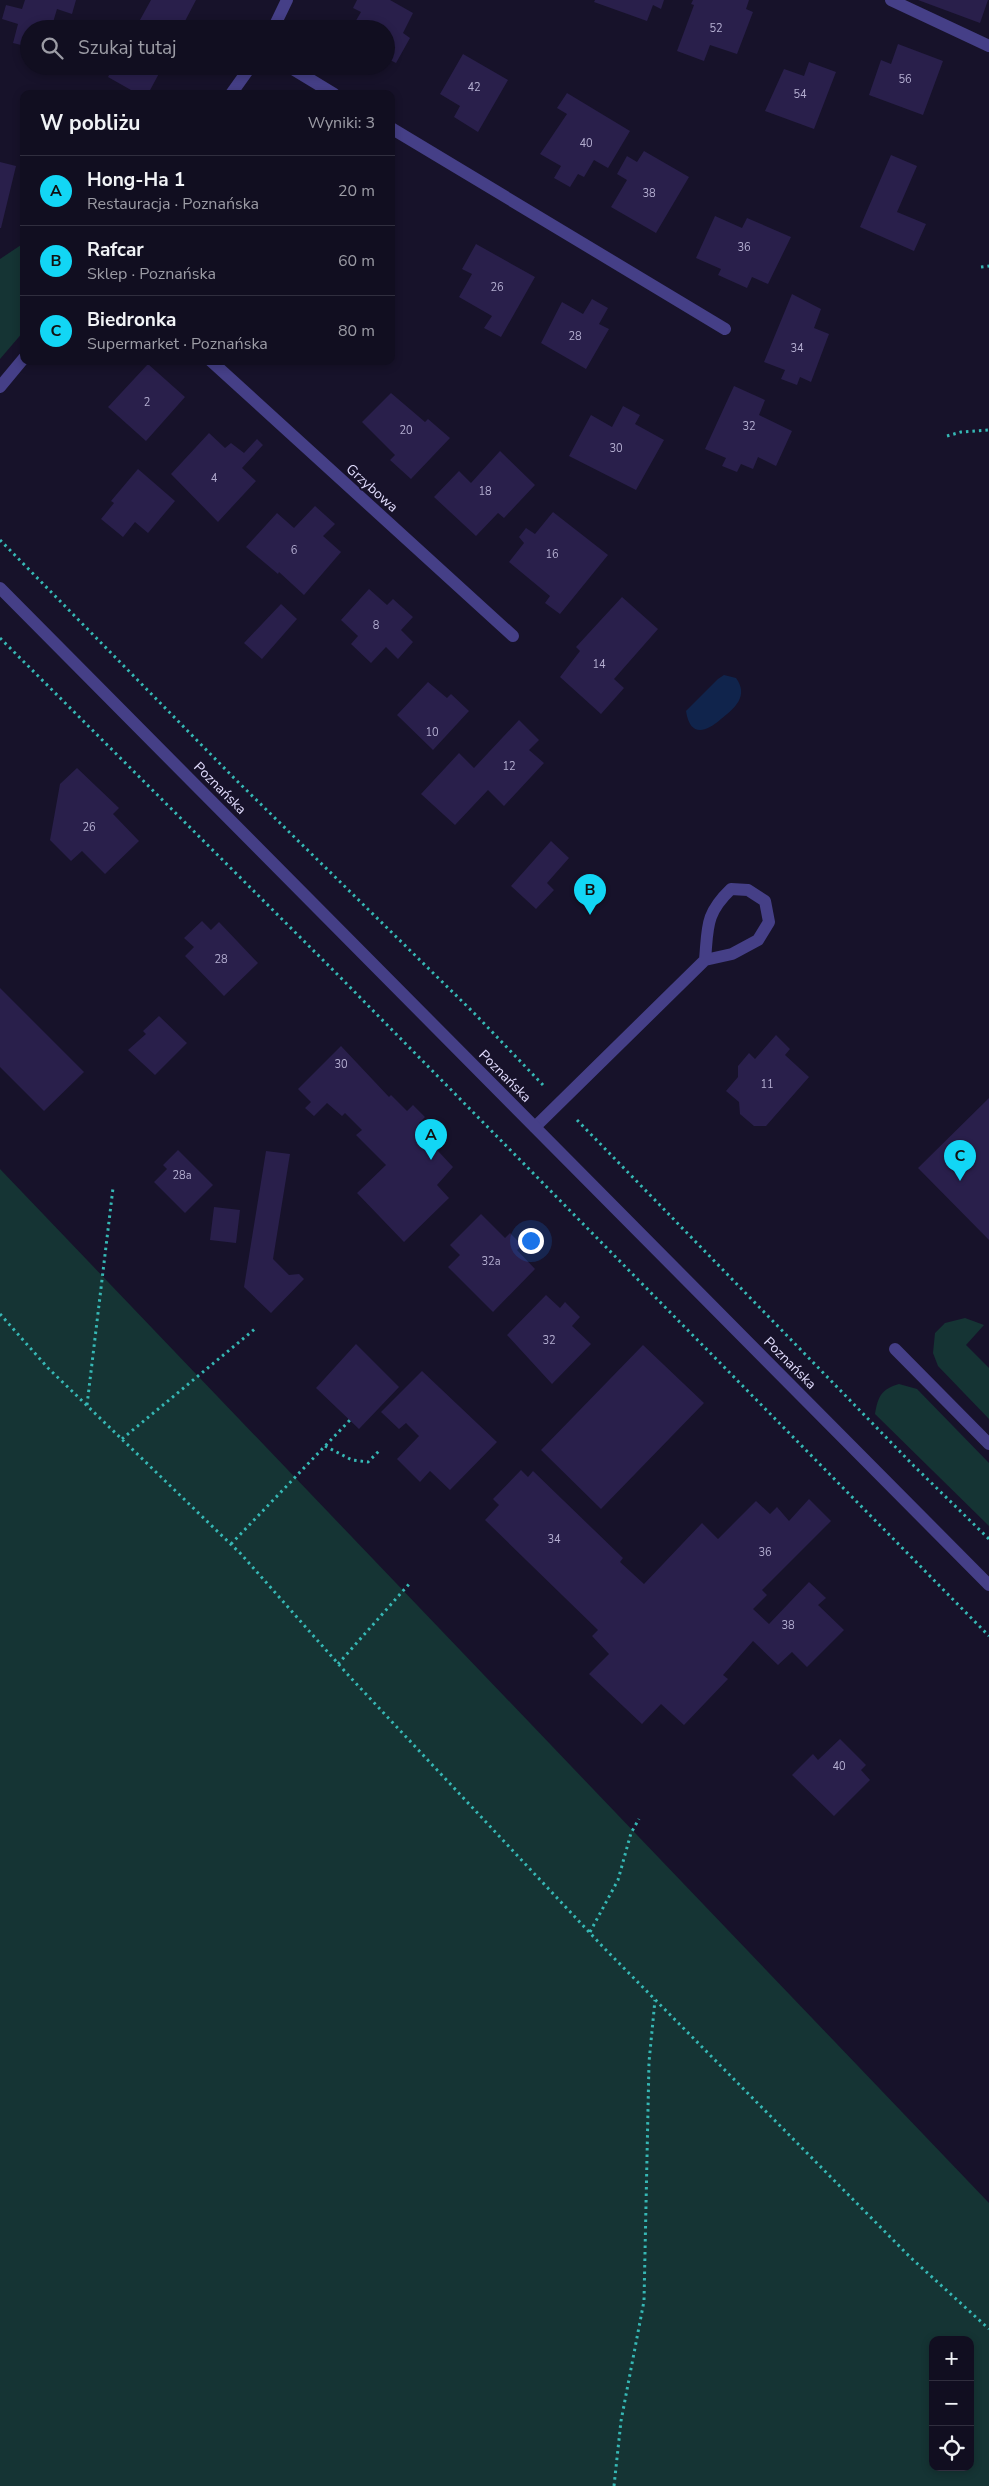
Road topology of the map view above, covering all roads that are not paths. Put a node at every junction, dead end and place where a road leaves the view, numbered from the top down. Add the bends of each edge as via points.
1 (288, 0) edge
2 (891, 0) edge
3 (278, 20) edge
4 (989, 46) edge
5 (245, 75) edge
6 (303, 75) edge
7 (234, 90) edge
8 (327, 90) edge
9 (395, 130) edge
10 (725, 329) dead end
11 (20, 363) edge
12 (215, 365) edge
13 (0, 387) edge
14 (0, 588) edge
15 (513, 636) dead end
16 (705, 960) junction
17 (535, 1127) junction
18 (895, 1349) dead end
19 (989, 1444) edge
20 (989, 1585) edge

1 - 3 street
2 - 4 street
5 - 7 street
6 - 8 street
9 - 10 street
11 - 13 street
12 - 15 street, Grzybowa
14 - 17 street, Poznańska
16 - 16 street via 732,954 758,940 769,922 765,901 748,890 731,889 716,904 709,920
16 - 17 street
17 - 20 street, Poznańska
18 - 19 street

